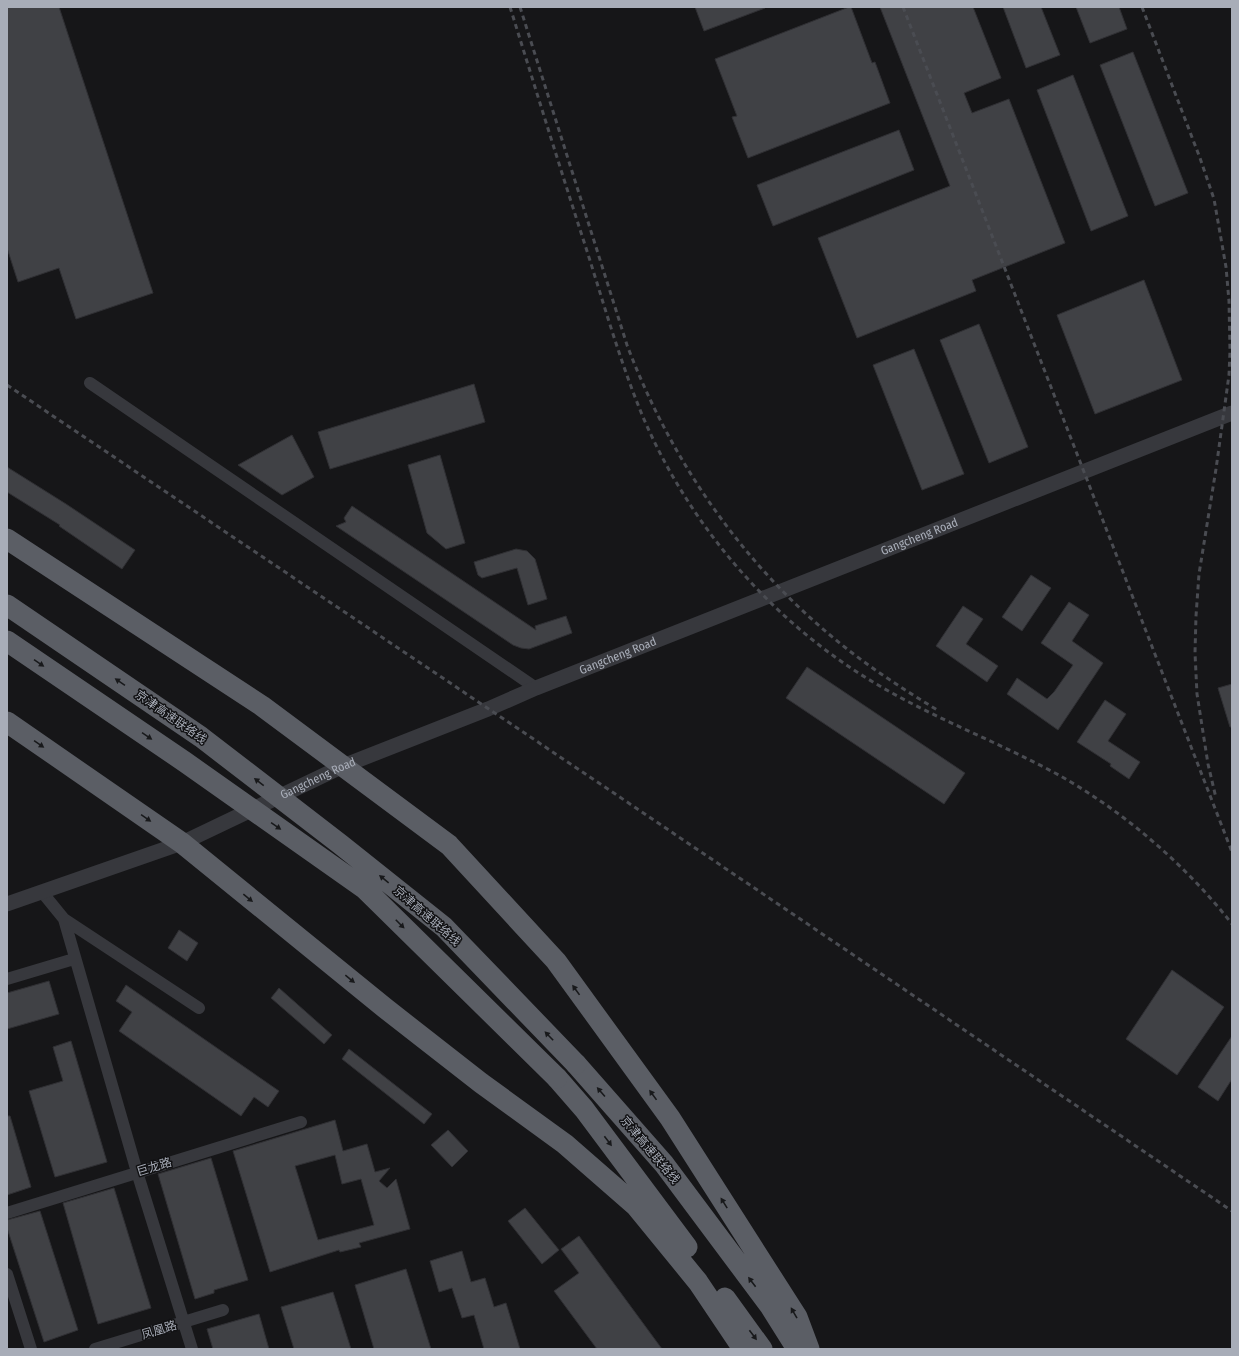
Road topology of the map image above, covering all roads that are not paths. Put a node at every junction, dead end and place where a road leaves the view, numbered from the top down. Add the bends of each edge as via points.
1 (90, 382) dead end
2 (1232, 413) edge
3 (7, 539) edge
4 (7, 605) edge
5 (7, 641) edge
6 (536, 688) junction
7 (7, 722) edge
8 (343, 766) junction
9 (182, 843) junction
10 (42, 892) junction
11 (7, 904) edge
12 (64, 919) junction
13 (74, 959) junction
14 (7, 979) edge
15 (199, 1008) dead end
16 (301, 1122) dead end
17 (137, 1172) junction
18 (7, 1213) edge
19 (7, 1274) edge
20 (223, 1310) dead end
21 (184, 1322) junction
22 (30, 1349) edge
23 (95, 1349) edge
24 (192, 1349) edge
25 (743, 1349) edge
26 (762, 1349) edge
27 (797, 1349) edge
28 (809, 1349) edge

1 - 6 street
2 - 6 street, Gangcheng Road
3 - 8 highway via 262,706
27 -> 4 highway, 京津高速联络线, bridge via 770,1306 664,1164 576,1064 444,927 201,737
5 -> 26 highway, 京津高速联络线, bridge via 365,889 557,1078 588,1115
6 - 8 street, Gangcheng Road
7 -> 9 highway
8 - 9 street, Gangcheng Road
28 -> 8 highway via 797,1317 670,1118 556,961 449,845
9 - 10 street, Gangcheng Road
9 -> 25 highway via 385,1008 565,1144 636,1206 698,1282
10 - 11 street, Gangcheng Road
10 - 12 street
12 - 13 street
12 - 15 street
13 - 14 street
13 - 17 street
16 - 17 street, 巨龙路
17 - 18 street, 巨龙路
17 - 21 street
19 - 22 street
20 - 21 street, 凤凰路
21 - 23 street, 凤凰路
21 - 24 street

